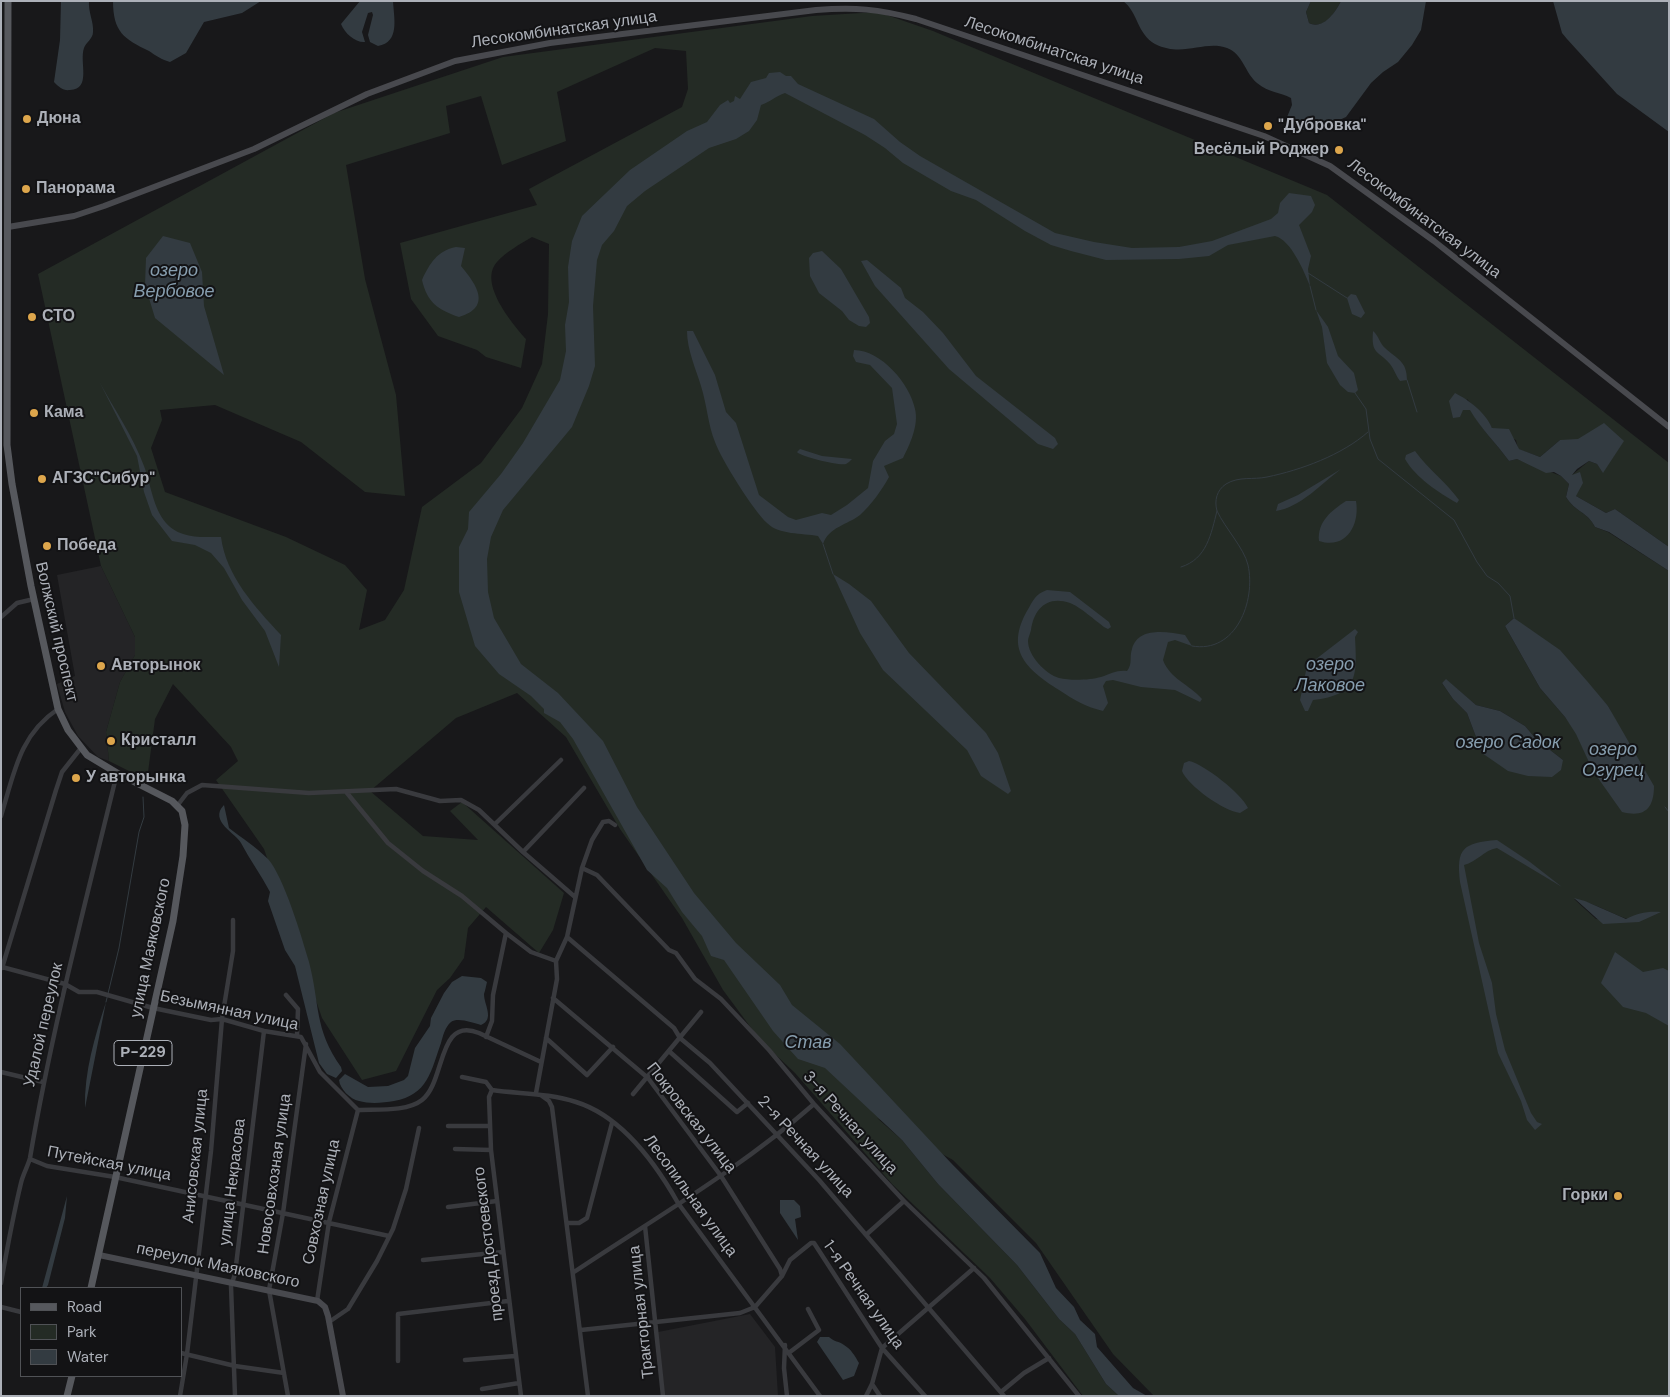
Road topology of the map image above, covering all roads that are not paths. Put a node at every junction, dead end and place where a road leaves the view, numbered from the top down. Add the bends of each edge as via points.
1 (8, 1) edge
2 (5, 22) edge
3 (5, 183) edge
4 (5, 228) edge
5 (1669, 427) edge
6 (4, 443) edge
7 (34, 599) junction
8 (1, 617) edge
9 (58, 709) junction
10 (81, 748) junction
11 (561, 760) dead end
12 (117, 773) junction
13 (584, 788) dead end
14 (348, 793) junction
15 (177, 806) junction
16 (1, 816) edge
17 (184, 817) joint
18 (495, 824) junction
19 (615, 825) dead end
20 (523, 852) junction
21 (582, 868) junction
22 (574, 897) junction
23 (233, 920) dead end
24 (506, 933) junction
25 (567, 937) junction
26 (1, 940) edge
27 (9, 942) junction
28 (556, 961) junction
29 (2, 968) edge
30 (65, 984) junction
31 (286, 995) dead end
32 (553, 998) junction
33 (153, 1008) junction
34 (701, 1012) dead end
35 (222, 1019) junction
36 (264, 1031) junction
37 (297, 1036) junction
38 (486, 1037) junction
39 (546, 1038) junction
40 (680, 1038) junction
41 (306, 1044) junction
42 (613, 1047) junction
43 (670, 1052) junction
44 (541, 1062) junction
45 (1, 1072) edge
46 (462, 1077) dead end
47 (648, 1078) junction
48 (43, 1082) junction
49 (492, 1090) junction
50 (536, 1093) junction
51 (633, 1094) dead end
52 (542, 1096) junction
53 (748, 1103) junction
54 (814, 1104) junction
55 (358, 1110) junction
56 (612, 1123) junction
57 (448, 1126) dead end
58 (490, 1126) junction
59 (419, 1128) dead end
60 (778, 1136) junction
61 (455, 1149) dead end
62 (491, 1150) junction
63 (30, 1159) junction
64 (721, 1176) junction
65 (115, 1177) junction
66 (204, 1195) junction
67 (497, 1201) junction
68 (904, 1201) junction
69 (678, 1203) junction
70 (242, 1204) junction
71 (448, 1207) dead end
72 (283, 1213) junction
73 (329, 1222) junction
74 (568, 1223) junction
75 (645, 1226) junction
76 (867, 1234) junction
77 (389, 1236) junction
78 (503, 1252) junction
79 (99, 1255) junction
80 (423, 1260) dead end
81 (974, 1268) junction
82 (574, 1272) junction
83 (196, 1275) junction
84 (782, 1276) junction
85 (1, 1283) edge
86 (231, 1283) junction
87 (91, 1287) edge
88 (269, 1290) junction
89 (317, 1301) junction
90 (508, 1301) junction
91 (1, 1306) edge
92 (755, 1307) junction
93 (928, 1307) junction
94 (808, 1309) dead end
95 (20, 1312) edge
96 (329, 1322) junction
97 (656, 1324) junction
98 (581, 1330) junction
99 (785, 1345) junction
100 (882, 1348) junction
101 (182, 1353) edge
102 (187, 1354) junction
103 (791, 1354) junction
104 (515, 1356) junction
105 (1049, 1358) junction
106 (465, 1360) dead end
107 (398, 1361) dead end
108 (784, 1363) junction
109 (235, 1366) junction
110 (284, 1373) junction
111 (72, 1377) edge
112 (519, 1383) junction
113 (872, 1384) junction
114 (482, 1388) dead end
115 (1002, 1394) edge
116 (68, 1396) edge
117 (180, 1396) edge
118 (235, 1396) edge
119 (288, 1396) edge
120 (344, 1396) edge
121 (521, 1396) edge
122 (588, 1396) edge
123 (663, 1396) edge
124 (787, 1396) edge
125 (820, 1396) edge
126 (866, 1396) edge
127 (880, 1396) edge
128 (925, 1396) edge
129 (1079, 1396) edge

1 - 2 main road, Волжский проспект / Р-229
2 - 3 main road, Волжский проспект / Р-229
3 - 4 main road, Волжский проспект / Р-229
4 - 5 street, Лесокомбинатская улица via 74,216 104,206 254,149 367,94 455,61 550,43 806,12 849,8 881,10 1264,136 1330,166 1434,241
4 - 6 main road, Волжский проспект / Р-229
6 - 7 main road, Волжский проспект / Р-229
7 - 8 street via 17,603
7 - 9 main road, Волжский проспект / Р-229
9 - 10 main road, Волжский проспект / Р-229
9 - 16 street via 26,740
10 - 12 main road, Волжский проспект / Р-229 via 93,760
10 - 27 street via 62,772
11 - 18 street
12 - 15 main road, Волжский проспект / Р-229
12 - 30 street, Удалой переулок
13 - 20 street
14 - 15 street via 202,784 187,793
14 - 18 street via 396,789 440,801 461,800 480,810
14 - 24 street via 388,843 462,896
15 - 17 main road, Волжский проспект / Р-229
17 - 33 main road, улица Маяковского / Р-229 via 183,856 173,921
18 - 20 street
19 - 21 street via 603,822 592,840
20 - 22 street
21 - 22 street
21 - 54 street, 3-я Речная улица via 597,875 707,990 721,999
22 - 25 street
23 - 35 street, Анисовская улица via 233,951
24 - 28 street via 531,952
24 - 38 street via 493,995 492,1021
25 - 28 street
25 - 40 street, 2-я Речная улица via 674,1028
26 - 27 street
27 - 29 street
28 - 32 street
29 - 30 street, Безымянная улица
30 - 33 street, Безымянная улица via 79,992 97,992
30 - 48 street, Удалой переулок
31 - 37 street via 298,1009
32 - 39 street
32 - 42 street, Покровская улица
33 - 35 street, Безымянная улица via 210,1020
33 - 65 main road, улица Маяковского / Р-229
34 - 40 street
35 - 36 street, Безымянная улица
35 - 66 street, Анисовская улица
36 - 37 street, Безымянная улица
36 - 70 street, улица Некрасова
37 - 41 street, Безымянная улица
38 - 44 street
38 - 55 street via 470,1029 455,1032 432,1087 422,1100 406,1106
39 - 42 street via 587,1075
39 - 44 street
40 - 43 street
40 - 53 street, 2-я Речная улица via 710,1063
41 - 55 street via 320,1072
41 - 72 street, Новосовхозная улица
42 - 47 street, Покровская улица
43 - 47 street
43 - 53 street via 737,1112
44 - 50 street
45 - 48 street
46 - 49 street, Лесопильная улица via 486,1082
47 - 51 street
47 - 64 street, Покровская улица
48 - 63 street, Удалой переулок
49 - 50 street, Лесопильная улица
49 - 58 street, проезд Достоевского via 489,1097
50 - 52 street, Лесопильная улица
52 - 56 street, Лесопильная улица via 578,1102
52 - 74 street via 550,1101 552,1107
53 - 60 street, 2-я Речная улица
54 - 60 street
54 - 68 street, 3-я Речная улица
55 - 73 street, Совхозная улица
56 - 69 street, Лесопильная улица via 636,1142
56 - 74 street via 587,1218 579,1223
57 - 58 street
58 - 62 street, проезд Достоевского
59 - 77 street via 406,1189
60 - 64 street
60 - 76 street, 2-я Речная улица
61 - 62 street
62 - 67 street, проезд Достоевского
63 - 65 street, Путейская улица via 47,1166
63 - 85 street, Удалой переулок via 22,1176
64 - 69 street
64 - 84 street, Покровская улица
65 - 66 street, Путейская улица
65 - 79 main road, улица Маяковского / Р-229
66 - 70 street, Путейская улица
66 - 83 street, Анисовская улица
67 - 71 street
67 - 78 street, проезд Достоевского
68 - 76 street
68 - 81 street, 3-я Речная улица
69 - 75 street
69 - 92 street, Лесопильная улица
70 - 72 street, Путейская улица
70 - 86 street, улица Некрасова via 235,1274
72 - 73 street, Путейская улица
72 - 88 street, Новосовхозная улица
73 - 77 street, Путейская улица
73 - 89 street, Совхозная улица
74 - 82 street
75 - 82 street
75 - 97 street, Тракторная улица
76 - 93 street, 2-я Речная улица
77 - 96 street via 348,1308
78 - 80 street
78 - 90 street, проезд Достоевского
79 - 83 street, переулок Маяковского
79 - 87 main road, улица Маяковского / Р-229
81 - 93 street
81 - 105 street, 3-я Речная улица
82 - 98 street
83 - 86 street, переулок Маяковского
83 - 102 street, Анисовская улица
84 - 92 street
84 - 100 street, 1-я Речная улица via 790,1260 811,1242 814,1243
86 - 88 street, переулок Маяковского
86 - 109 street, улица Некрасова
88 - 89 street, переулок Маяковского
88 - 110 street, Новосовхозная улица
89 - 96 street, переулок Маяковского via 323,1304
90 - 104 street, проезд Достоевского
90 - 107 street via 398,1314
91 - 95 street
92 - 97 street via 740,1313
92 - 99 street, Лесопильная улица
93 - 100 street
93 - 115 street, 2-я Речная улица
94 - 103 street via 818,1330
96 - 120 street
97 - 98 street
97 - 123 street, Тракторная улица
98 - 122 street
99 - 103 street, Лесопильная улица
99 - 108 street
100 - 113 street
100 - 128 street, 1-я Речная улица
101 - 102 street
102 - 109 street
102 - 117 street, Анисовская улица
103 - 108 street
103 - 125 street, Лесопильная улица
104 - 106 street
104 - 112 street, проезд Достоевского
105 - 115 street via 1024,1373
105 - 129 street, 3-я Речная улица
108 - 124 street
109 - 110 street
109 - 118 street, улица Некрасова
110 - 119 street, Новосовхозная улица
111 - 116 main road
112 - 114 street
112 - 121 street, проезд Достоевского
113 - 126 street
113 - 127 street

